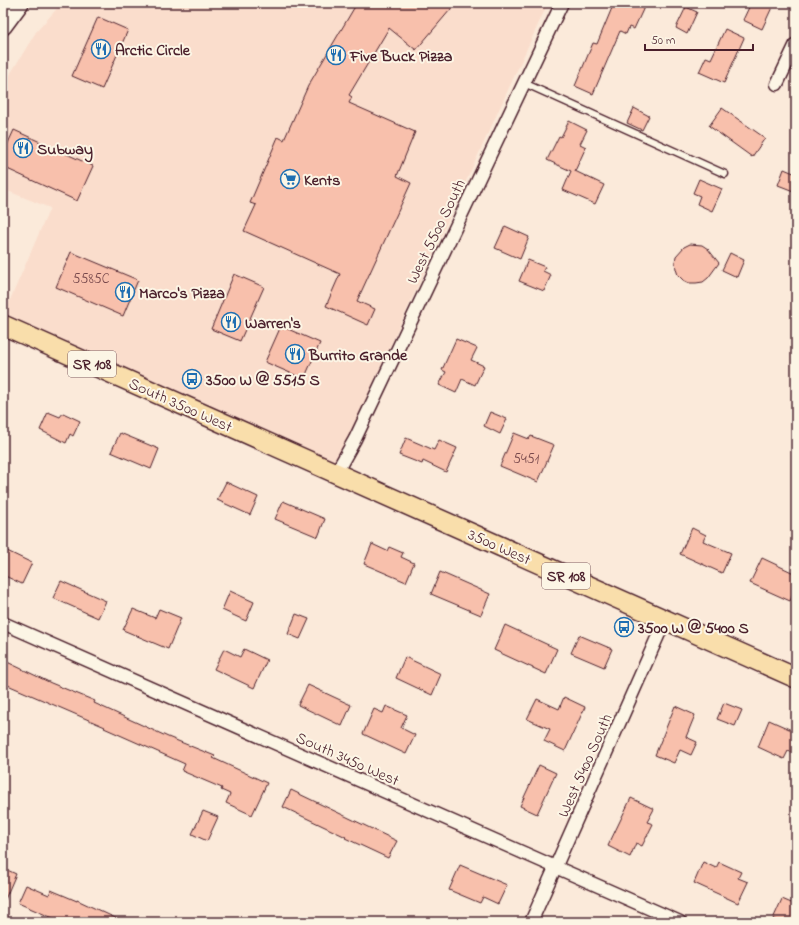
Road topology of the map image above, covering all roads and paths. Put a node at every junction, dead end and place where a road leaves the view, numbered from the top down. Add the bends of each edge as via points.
1 (20, 3) edge
2 (562, 3) edge
3 (3, 26) edge
4 (796, 44) edge
5 (524, 83) junction
6 (777, 84) dead end
7 (725, 174) dead end
8 (3, 325) edge
9 (336, 473) junction
10 (666, 620) junction
11 (3, 623) edge
12 (796, 678) edge
13 (556, 867) junction
14 (531, 922) edge
15 (680, 922) edge

1 - 3 main road
2 - 5 street, West 5500 South
4 - 6 street
5 - 7 lane
5 - 9 street, West 5500 South via 355,439
8 - 9 main road, South 3500 West / SR 108
9 - 10 main road, 3500 West / SR 108
10 - 12 main road, 3500 West / SR 108
10 - 13 street, West 5400 South
11 - 13 street, South 3450 West
13 - 14 street, West 5400 South
13 - 15 street, South 3450 West

